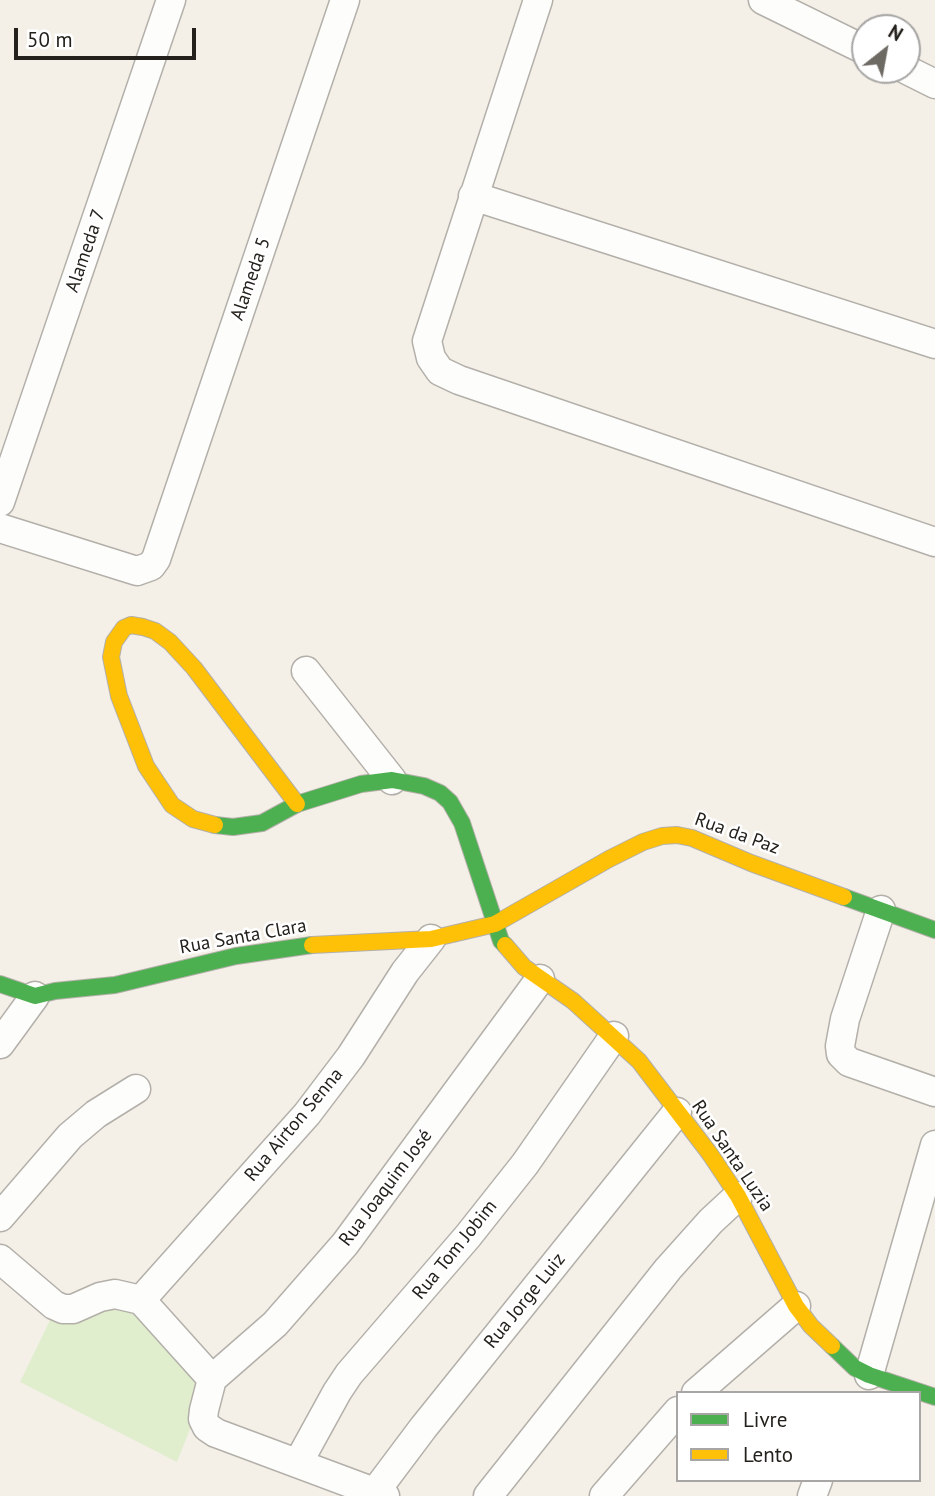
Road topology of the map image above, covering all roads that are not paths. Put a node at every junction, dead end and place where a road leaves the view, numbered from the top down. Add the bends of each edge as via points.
1 (171, 0) edge
2 (345, 0) edge
3 (538, 0) edge
4 (763, 0) edge
5 (851, 43) edge
6 (473, 196) junction
7 (935, 344) edge
8 (0, 502) edge
9 (0, 528) edge
10 (935, 542) edge
11 (306, 671) dead end
12 (392, 780) junction
13 (298, 804) junction
14 (881, 910) junction
15 (495, 924) junction
16 (935, 930) edge
17 (431, 939) junction
18 (540, 979) junction
19 (0, 984) edge
20 (34, 996) junction
21 (614, 1036) junction
22 (0, 1044) edge
23 (136, 1089) dead end
24 (935, 1092) edge
25 (677, 1112) junction
26 (935, 1145) edge
27 (738, 1196) junction
28 (0, 1217) edge
29 (0, 1259) edge
30 (141, 1300) junction
31 (796, 1306) junction
32 (212, 1379) junction
33 (857, 1379) edge
34 (697, 1391) edge
35 (909, 1391) edge
36 (676, 1413) edge
37 (298, 1463) junction
38 (343, 1489) edge
39 (380, 1494) edge
40 (488, 1496) edge
41 (604, 1496) edge

1 - 8 street, Alameda 7
2 - 9 street, Alameda 5 via 156,559 137,571
3 - 6 street
4 - 5 street
6 - 7 street
6 - 10 street via 427,341 440,371
11 - 12 street
12 - 13 street, Rua Santa Luzia via 361,784
12 - 15 street, Rua Santa Luzia via 424,786 450,802 462,823
13 - 13 street, Rua Santa Luzia via 262,823 233,827 192,819 172,805 146,766 120,696 111,657 124,628 131,625 155,631 170,642
14 - 15 street, Rua da Paz via 677,835 643,842
14 - 16 street, Rua da Paz
14 - 24 street via 845,1019 841,1054 849,1062
15 - 17 street, Rua Santa Clara
15 - 18 street, Rua Santa Luzia via 501,941
17 - 20 street, Rua Santa Clara via 296,946 115,985
17 - 30 street, Rua Airton Senna via 307,1114
18 - 21 street, Rua Santa Luzia
18 - 32 street, Rua Joaquim José via 345,1244 275,1324
19 - 20 street, Rua Santa Clara
20 - 22 street
21 - 25 street, Rua Santa Luzia
21 - 37 street, Rua Tom Jobim via 483,1217 349,1374
23 - 28 street via 70,1136
25 - 27 street, Rua Santa Luzia
25 - 39 street, Rua Jorge Luiz via 423,1428
26 - 33 street
27 - 31 street, Rua Santa Luzia
27 - 40 street via 668,1269
29 - 30 street via 63,1309 114,1294
30 - 32 street
31 - 33 street, Rua Santa Luzia
31 - 34 street
32 - 37 street via 203,1419 207,1427
33 - 35 street, Rua Santa Luzia
36 - 41 street
37 - 38 street
38 - 39 street

